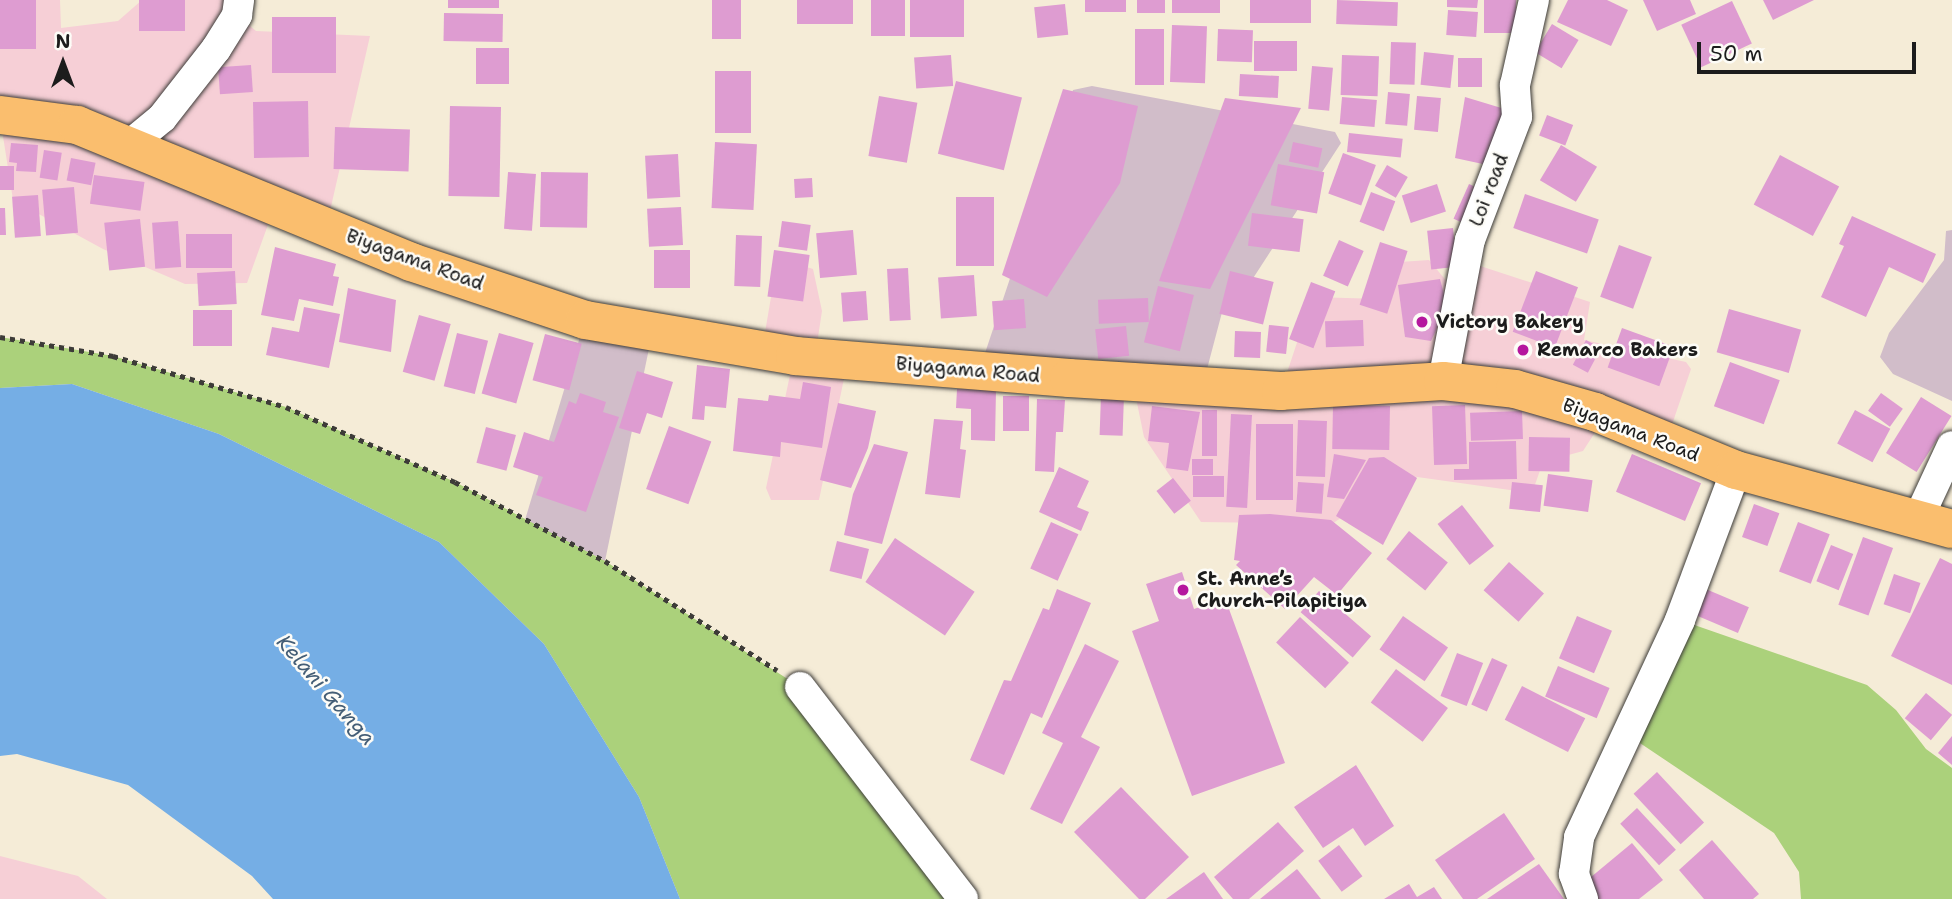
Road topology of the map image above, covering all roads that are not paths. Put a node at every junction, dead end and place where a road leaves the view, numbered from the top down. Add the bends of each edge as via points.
1 (239, 0) edge
2 (1534, 0) edge
3 (0, 115) edge
4 (128, 146) junction
5 (1443, 381) junction
6 (1952, 446) edge
7 (1736, 470) junction
8 (1936, 523) edge
9 (800, 687) road end
10 (963, 899) edge
11 (1583, 899) edge

1 - 4 street via 237,15 216,49 162,118
2 - 5 street, Loi road via 1515,85 1517,117 1470,240
3 - 4 main road, Biyagama Road via 77,125
4 - 5 main road, Biyagama Road via 411,262 585,320 652,334 795,356 1202,388 1281,391
5 - 7 main road, Biyagama Road via 1515,389 1595,412
6 - 8 street
7 - 8 main road, Biyagama Road
7 - 11 street via 1680,620 1579,837 1574,874
9 - 10 street

